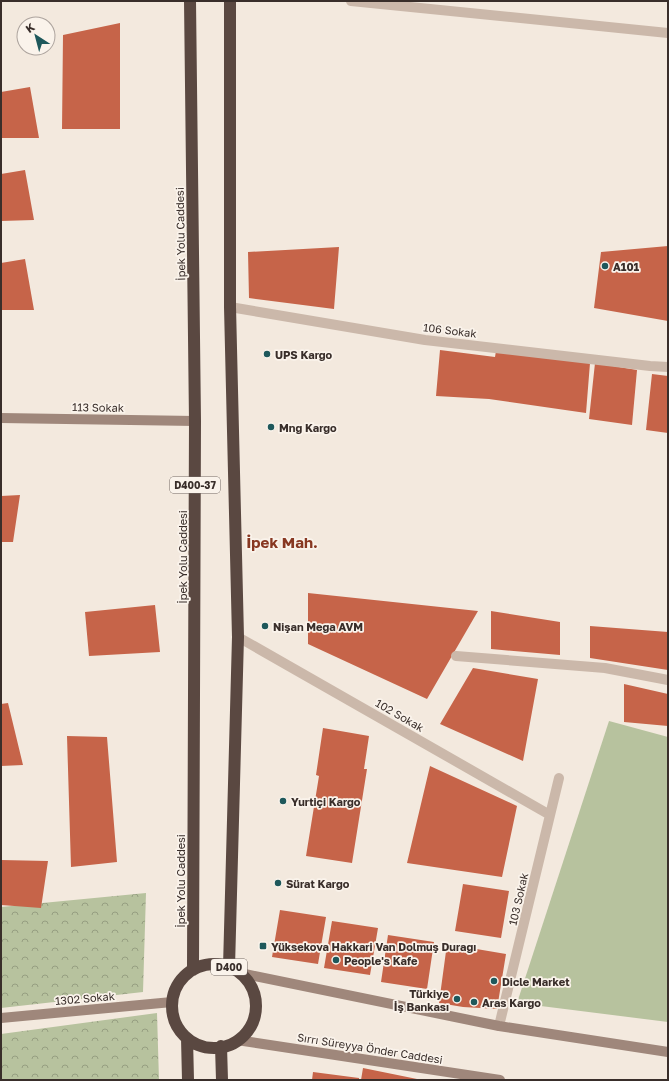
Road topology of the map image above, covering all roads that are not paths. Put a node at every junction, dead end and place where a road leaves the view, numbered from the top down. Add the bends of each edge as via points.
1 (190, 1) edge
2 (230, 1) edge
3 (351, 1) edge
4 (668, 33) edge
5 (230, 308) junction
6 (668, 367) edge
7 (1, 418) edge
8 (195, 420) junction
9 (238, 637) junction
10 (456, 656) dead end
11 (668, 680) edge
12 (559, 778) dead end
13 (550, 815) junction
14 (229, 967) junction
15 (193, 970) junction
16 (240, 973) junction
17 (172, 1002) junction
18 (1, 1018) edge
19 (500, 1026) junction
20 (187, 1038) junction
21 (237, 1040) junction
22 (221, 1046) junction
23 (668, 1052) edge
24 (188, 1080) edge
25 (222, 1080) edge
26 (500, 1080) edge

1 - 8 highway, İpek Yolu Caddesi / D400-37
2 - 5 highway, D400-37
3 - 4 street
5 - 6 street, 106 Sokak via 425,340
5 - 9 highway, D400-37
7 - 8 main road, 113 Sokak
8 - 15 highway, İpek Yolu Caddesi / D400-37
9 - 13 street, 102 Sokak
9 - 14 highway, D400-37
10 - 11 street via 605,668
12 - 13 street, 103 Sokak
13 - 19 street, 103 Sokak
14 - 15 highway, D400 via 217,964 204,965
14 - 16 highway, D400
15 - 17 highway, D400 via 182,978 175,989
16 - 19 main road
16 - 21 highway, D400 via 254,994 256,1007 253,1020 246,1032
17 - 18 main road, 1302 Sokak
17 - 20 highway, D400 via 173,1016 178,1028
19 - 23 main road
20 - 22 highway, D400 via 198,1045 211,1048
20 - 24 highway
21 - 22 highway, D400
21 - 26 main road, Sırrı Süreyya Önder Caddesi
22 - 25 highway

